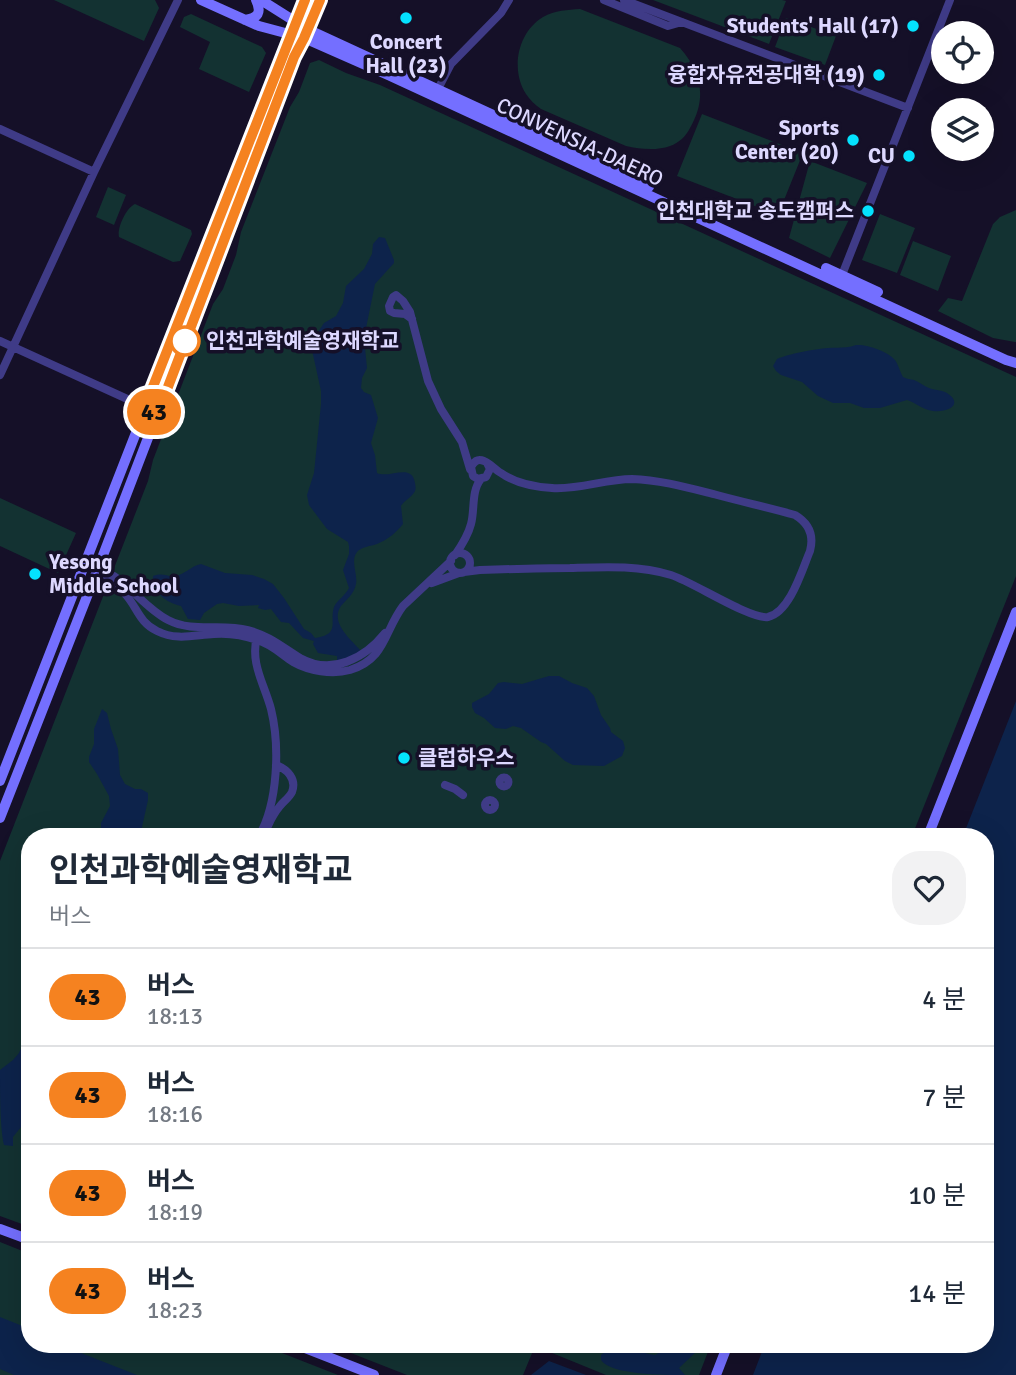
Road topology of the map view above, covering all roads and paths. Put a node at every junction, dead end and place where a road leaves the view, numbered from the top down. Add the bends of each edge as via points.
1 (178, 0) edge
2 (201, 0) edge
3 (259, 0) edge
4 (305, 0) edge
5 (320, 0) edge
6 (509, 0) edge
7 (604, 0) edge
8 (624, 0) edge
9 (950, 0) edge
10 (245, 20) junction
11 (296, 22) junction
12 (682, 22) junction
13 (305, 34) junction
14 (291, 36) junction
15 (438, 89) junction
16 (908, 108) junction
17 (0, 129) edge
18 (94, 172) junction
19 (842, 275) junction
20 (412, 319) dead end
21 (0, 341) edge
22 (13, 347) junction
23 (1016, 363) edge
24 (0, 375) edge
25 (145, 407) junction
26 (158, 413) junction
27 (462, 442) junction
28 (485, 462) junction
29 (471, 472) junction
30 (498, 472) junction
31 (485, 477) junction
32 (475, 495) junction
33 (460, 558) junction
34 (480, 570) junction
35 (462, 573) junction
36 (426, 586) junction
37 (151, 609) junction
38 (1016, 612) edge
39 (141, 619) junction
40 (171, 621) junction
41 (167, 635) junction
42 (257, 636) junction
43 (276, 765) junction
44 (3, 766) edge
45 (16, 773) junction
46 (0, 781) edge
47 (445, 785) dead end
48 (463, 795) dead end
49 (0, 818) edge
50 (262, 828) edge
51 (268, 828) edge
52 (931, 828) edge
53 (0, 1229) edge
54 (21, 1237) edge
55 (318, 1353) edge
56 (725, 1353) edge
57 (374, 1375) edge
58 (716, 1375) edge

1 - 18 street
2 - 10 main road, CONVENSIA-DAERO
3 - 10 main road via 258,14
3 - 11 main road, CONVENSIA-DAERO
4 - 11 main road
5 - 13 main road
6 - 15 street via 451,64
7 - 12 street via 668,26
8 - 12 street
9 - 16 street
10 - 14 main road, CONVENSIA-DAERO
11 - 13 main road, CONVENSIA-DAERO
11 - 14 main road
12 - 16 street
13 - 14 main road, CONVENSIA-DAERO
13 - 15 main road, CONVENSIA-DAERO
13 - 23 main road, CONVENSIA-DAERO
13 - 26 main road
14 - 25 main road
15 - 19 main road, CONVENSIA-DAERO
16 - 19 street
17 - 18 street
18 - 22 street
19 - 23 main road, CONVENSIA-DAERO via 986,343
20 - 27 street via 428,381
21 - 22 street
22 - 24 street
22 - 25 street
25 - 26 street
25 - 44 main road
26 - 45 main road
27 - 28 street
27 - 29 street
28 - 29 street via 475,461
28 - 30 street
28 - 31 street via 490,469
29 - 31 street via 475,478
29 - 32 street
30 - 31 street
30 - 34 street via 550,488 622,480 676,485 795,515 810,530 812,544 784,607 766,617 682,580 647,570
31 - 32 street
32 - 33 street
33 - 34 street
33 - 35 street via 469,568
33 - 35 street via 453,570
33 - 36 street
34 - 35 street
35 - 36 street
36 - 42 street via 403,606 367,657 344,667 310,662 278,642
37 - 39 street
37 - 39 street via 124,582 107,577 123,591
37 - 40 street
38 - 52 main road
39 - 41 street
40 - 41 street
40 - 42 street via 191,627 231,627
41 - 42 street
42 - 43 street via 254,656 274,724
43 - 50 street
43 - 51 street via 289,774 293,788
44 - 45 street
44 - 46 main road
45 - 49 main road
47 - 48 street
53 - 54 main road
55 - 57 main road
56 - 58 main road

